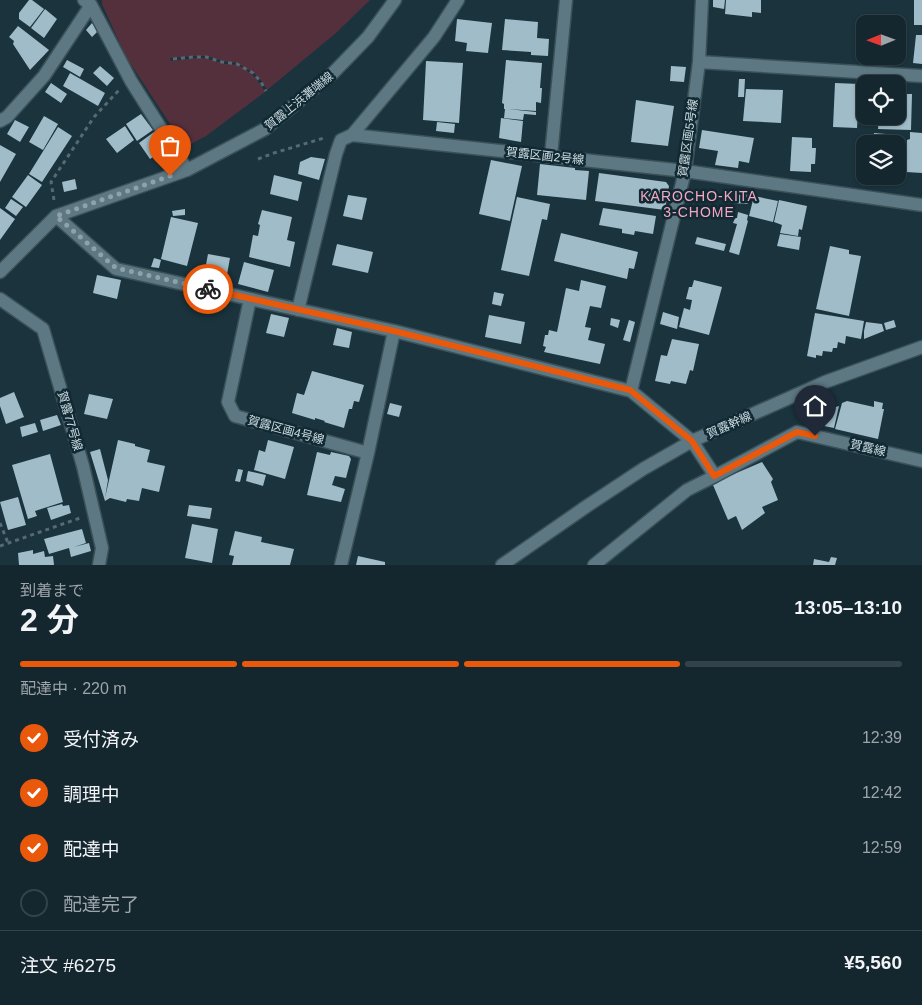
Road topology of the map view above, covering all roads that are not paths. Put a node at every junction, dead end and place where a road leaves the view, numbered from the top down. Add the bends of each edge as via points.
1 (395, 0) edge
2 (458, 0) edge
3 (566, 0) edge
4 (702, 0) edge
5 (87, 2) edge
6 (699, 62) junction
7 (922, 76) edge
8 (0, 121) edge
9 (352, 135) junction
10 (551, 156) junction
11 (187, 170) junction
12 (685, 171) junction
13 (922, 205) edge
14 (56, 216) junction
15 (0, 272) edge
16 (0, 299) edge
17 (250, 299) junction
18 (298, 310) junction
19 (394, 331) junction
20 (922, 347) edge
21 (630, 390) junction
22 (692, 441) junction
23 (368, 453) junction
24 (922, 462) edge
25 (714, 476) junction
26 (99, 565) edge
27 (341, 565) edge
28 (502, 565) edge
29 (594, 565) edge

1 - 11 street, 賀露上浜灘端線 via 368,36 318,86 265,129
2 - 9 street via 434,37
3 - 10 street
4 - 6 street, 賀露区画5号線
5 - 8 street via 44,76
5 - 11 street
6 - 7 street
6 - 12 street, 賀露区画5号線
9 - 10 street, 賀露区画2号線
9 - 18 street via 342,140 336,154
10 - 12 street, 賀露区画2号線
11 - 14 street, 賀露上浜灘端線
12 - 13 street, 賀露区画2号線
12 - 21 street, 賀露区画5号線
14 - 15 street, 賀露上浜灘端線
14 - 17 street via 116,268
16 - 26 street, 賀露77号線 via 43,328 83,466 102,548
17 - 18 street
17 - 23 street, 賀露区画4号線 via 228,402 235,416
18 - 19 street
19 - 21 street
19 - 23 street
20 - 22 street, 賀露幹線 via 825,382
21 - 22 street
22 - 25 street
22 - 28 street, 賀露幹線 via 643,469
23 - 27 street
24 - 25 street, 賀露線 via 797,432
25 - 29 street, 賀露線 via 687,490

